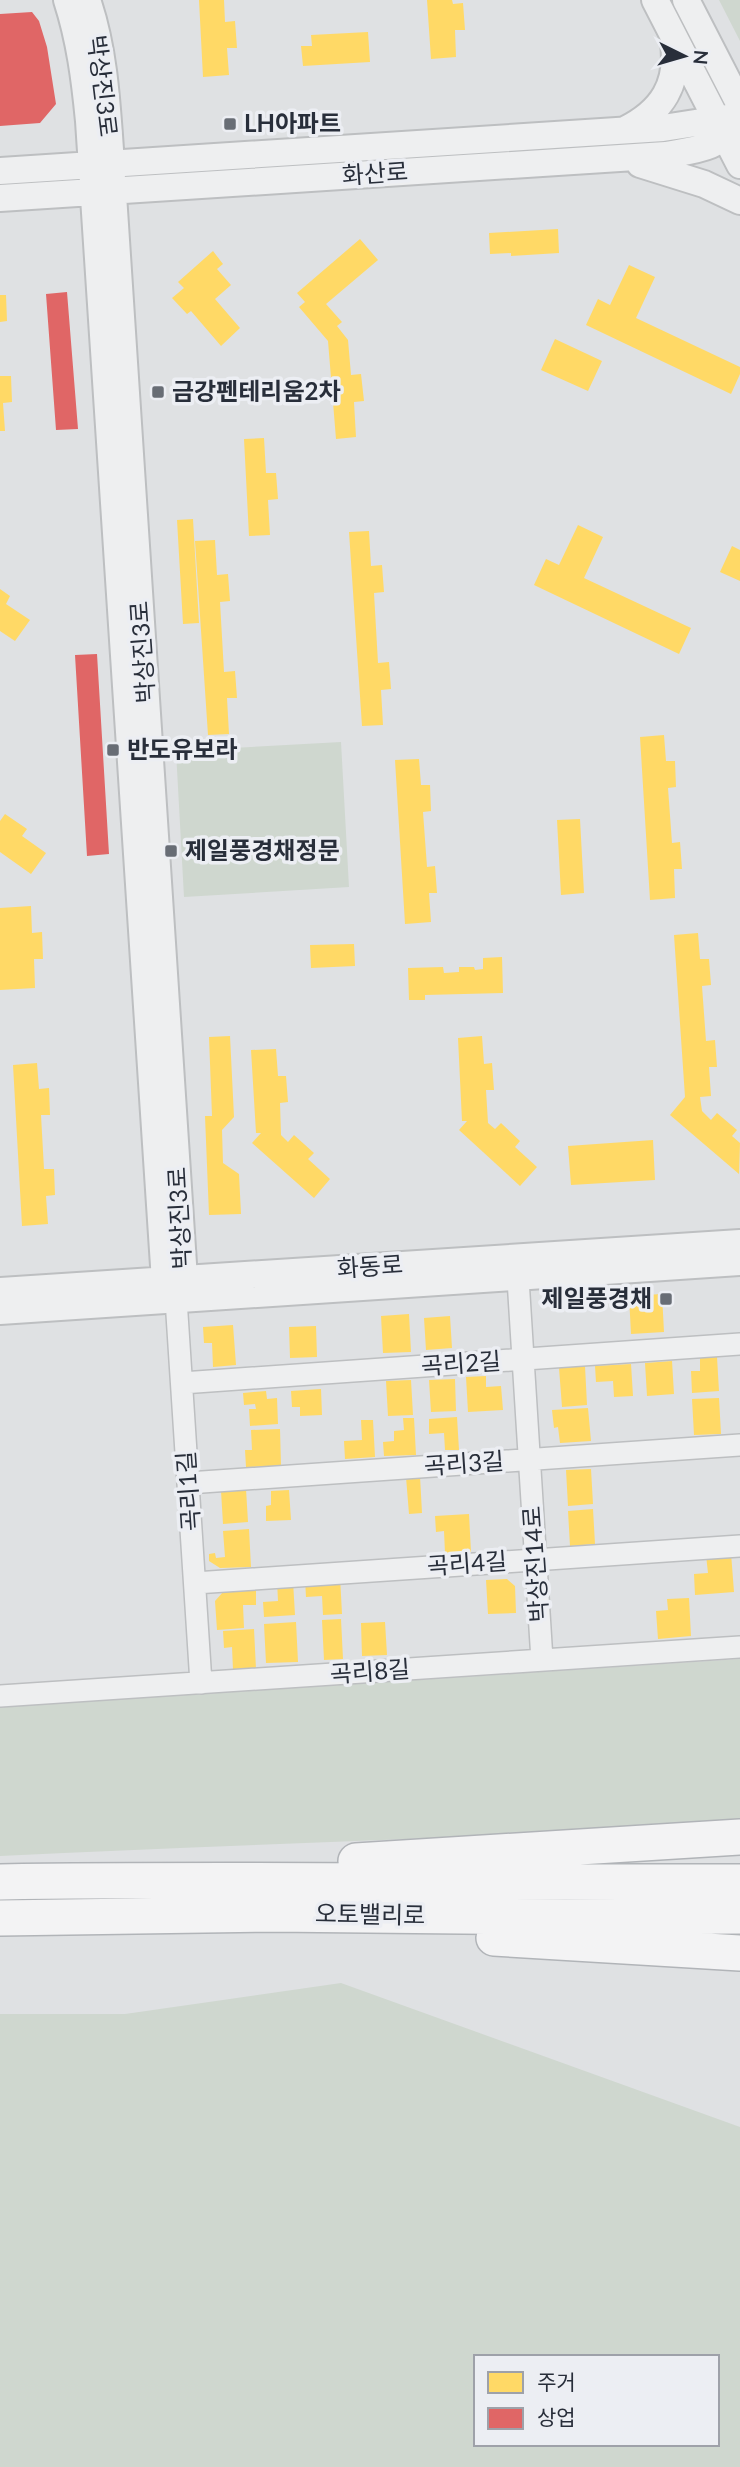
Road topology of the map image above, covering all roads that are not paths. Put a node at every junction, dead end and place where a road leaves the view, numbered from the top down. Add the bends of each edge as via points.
1 (67, 0) edge
2 (87, 0) edge
3 (655, 0) edge
4 (686, 0) edge
5 (673, 34) junction
6 (740, 105) edge
7 (731, 124) edge
8 (624, 131) junction
9 (607, 159) junction
10 (102, 164) junction
11 (740, 165) edge
12 (0, 171) edge
13 (103, 192) junction
14 (0, 198) edge
15 (740, 201) edge
16 (740, 1243) edge
17 (740, 1262) edge
18 (517, 1267) junction
19 (175, 1286) junction
20 (0, 1291) edge
21 (0, 1311) edge
22 (740, 1344) edge
23 (523, 1360) junction
24 (182, 1383) junction
25 (740, 1445) edge
26 (530, 1459) junction
27 (188, 1483) junction
28 (740, 1546) edge
29 (536, 1560) junction
30 (195, 1583) junction
31 (740, 1647) edge
32 (542, 1660) junction
33 (201, 1683) junction
34 (0, 1696) edge
35 (740, 1837) edge
36 (150, 1880) junction
37 (0, 1882) edge
38 (740, 1882) edge
39 (272, 1914) junction
40 (740, 1916) edge
41 (0, 1918) edge
42 (740, 1953) edge

1 - 10 street, 박상진3로
2 - 10 street, 박상진3로 via 103,68
3 - 5 street
4 - 6 street
5 - 7 street
5 - 8 street via 676,70 671,86 651,113
7 - 8 street, 화산로
7 - 9 street, 화산로 via 698,149
7 - 11 street
8 - 10 street, 화산로
9 - 13 street, 화산로
9 - 15 street via 675,173
10 - 12 street, 화산로
10 - 13 street, 박상진3로
13 - 14 street, 화산로
13 - 19 street, 박상진3로
16 - 18 street, 화동로
17 - 18 street, 화동로
18 - 19 street, 화동로
18 - 23 street, 박상진14로
19 - 20 street, 화동로
19 - 21 street, 화동로
19 - 24 street, 곡리1길
22 - 23 street, 곡리2길
23 - 24 street, 곡리2길
23 - 26 street, 박상진14로
24 - 27 street, 곡리1길
25 - 26 street, 곡리3길
26 - 27 street, 곡리3길
26 - 29 street, 박상진14로
27 - 30 street, 곡리1길
28 - 29 street, 곡리4길
29 - 30 street, 곡리4길
29 - 32 street, 박상진14로
30 - 33 street, 곡리1길
31 - 32 street, 곡리8길
32 - 33 street, 곡리8길
33 - 34 street, 곡리8길
35 - 36 highway via 301,1864
36 - 37 highway, 오토밸리로
36 - 38 highway, 오토밸리로
39 - 40 highway, 오토밸리로
39 - 41 highway, 오토밸리로
39 - 42 highway via 497,1939

